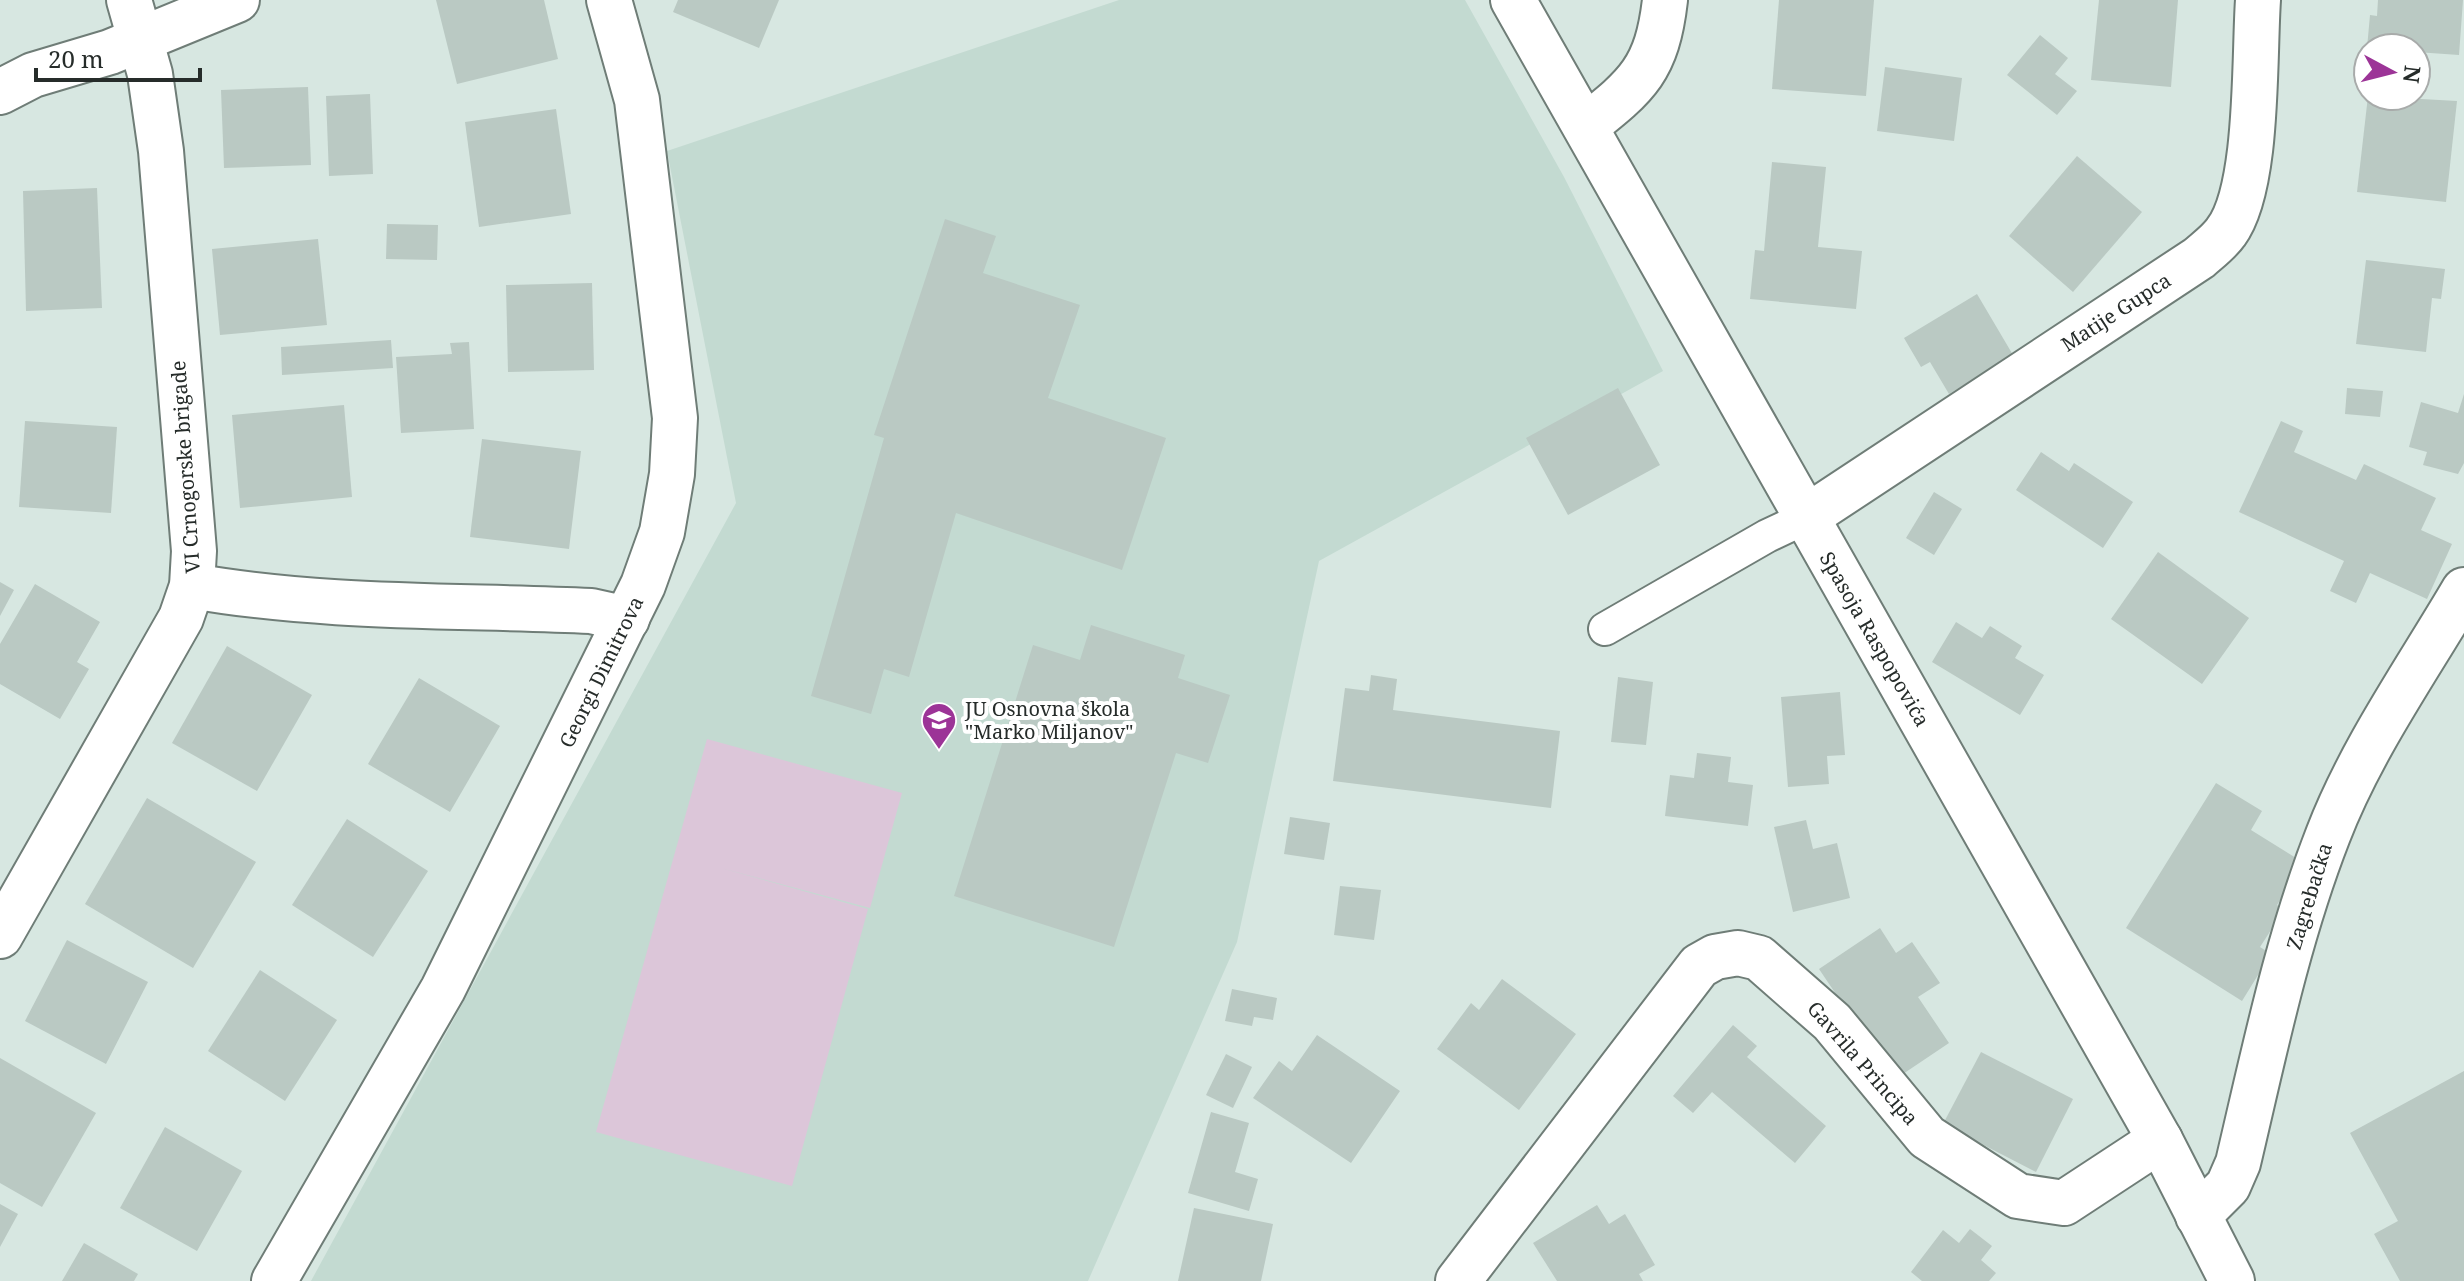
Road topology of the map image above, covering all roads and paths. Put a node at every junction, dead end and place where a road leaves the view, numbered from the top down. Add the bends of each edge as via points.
1 (237, 0) edge
2 (609, 0) edge
3 (1513, 0) edge
4 (1665, 0) edge
5 (2258, 0) edge
6 (135, 20) edge
7 (0, 92) edge
8 (1586, 126) junction
9 (1805, 518) junction
10 (192, 586) junction
11 (2464, 590) edge
12 (627, 619) junction
13 (1605, 629) dead end
14 (0, 936) edge
15 (2160, 1140) junction
16 (2198, 1216) junction
17 (274, 1281) edge
18 (1458, 1281) edge
19 (2232, 1281) edge

1 - 6 street
2 - 12 street, Georgi Dimitrova via 637,100 675,418 662,532
3 - 8 street, Spasoja Raspopovića
4 - 8 street via 1659,36 1643,74 1633,89
5 - 9 street, Matije Gupca via 2248,156 2241,201 2226,232 2199,258
6 - 7 street
6 - 10 street, VI Crnogorske brigade via 161,151 194,551
8 - 9 street, Spasoja Raspopovića
9 - 13 lane
9 - 15 street, Spasoja Raspopovića
10 - 12 street via 304,598 591,611
10 - 14 street, VI Crnogorske brigade via 181,618
11 - 16 street, Zagrebačka via 2364,761 2328,834 2289,958 2238,1163 2228,1186
12 - 17 street, Georgi Dimitrova via 443,989
15 - 16 street, Spasoja Raspopovića
15 - 18 street, Gavrila Principa via 2064,1203 2018,1196 1927,1137 1832,1022 1759,958 1738,953 1715,957 1699,966
16 - 19 street, Spasoja Raspopovića

